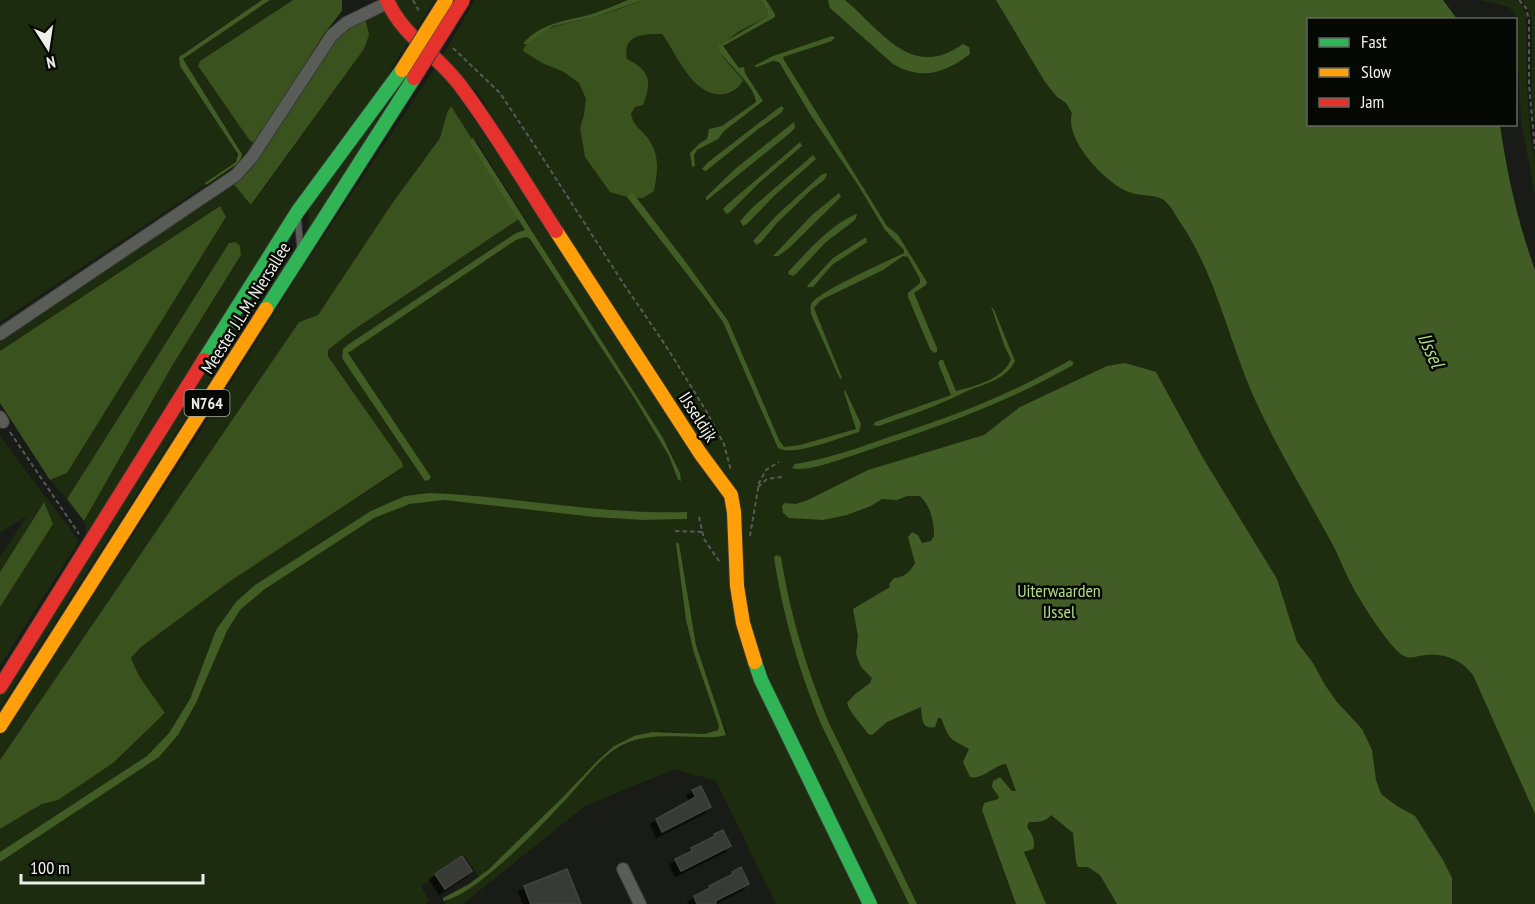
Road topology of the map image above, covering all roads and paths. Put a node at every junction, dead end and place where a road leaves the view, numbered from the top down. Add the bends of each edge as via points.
1 (412, 0) edge
2 (446, 0) edge
3 (463, 0) edge
4 (387, 1) edge
5 (1522, 1) edge
6 (425, 19) dead end
7 (453, 48) dead end
8 (1535, 149) edge
9 (298, 211) junction
10 (300, 257) junction
11 (0, 334) edge
12 (2, 420) edge
13 (731, 472) dead end
14 (782, 477) dead end
15 (758, 488) dead end
16 (675, 531) dead end
17 (702, 531) dead end
18 (88, 547) junction
19 (0, 687) edge
20 (0, 726) edge
21 (623, 869) dead end
22 (640, 904) edge
23 (870, 904) edge

1 - 6 path
2 - 9 street, Meester J.L.M. Niersallee, bridge via 402,70
3 - 10 street, Meester J.L.M. Niersallee / N764, bridge
4 - 11 street via 332,34 252,157 236,175
4 - 23 street, IJsseldijk via 403,28 445,68 474,105 731,495 741,614 760,680
5 - 8 path via 1529,20 1529,85
7 - 13 path via 500,93 533,143 705,409 724,444
9 - 10 lane
9 - 18 street, Meester J.L.M. Niersallee
10 - 20 street, Meester J.L.M. Niersallee / N764
12 - 18 path
14 - 15 path via 767,479
16 - 17 path
18 - 19 street, Meester J.L.M. Niersallee
21 - 22 street

